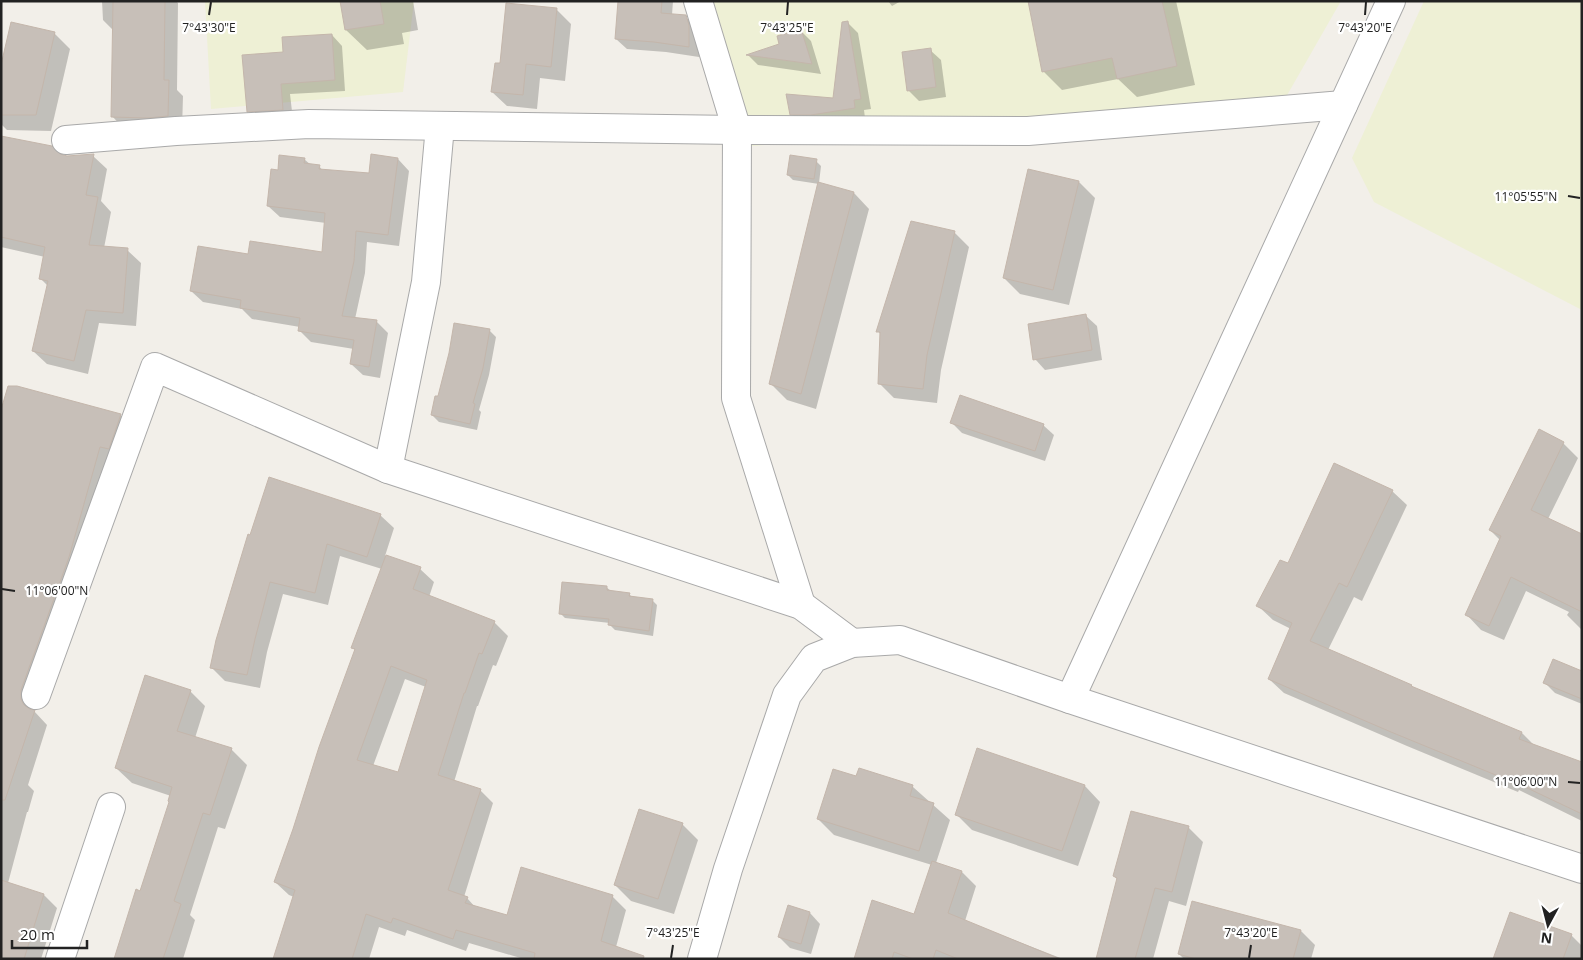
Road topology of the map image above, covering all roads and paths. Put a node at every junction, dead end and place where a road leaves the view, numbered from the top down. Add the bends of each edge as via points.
1 (698, 1) edge
2 (1391, 1) edge
3 (1343, 105) junction
4 (440, 126) junction
5 (737, 130) junction
6 (66, 140) dead end
7 (388, 469) junction
8 (801, 605) junction
9 (852, 643) junction
10 (36, 695) dead end
11 (1070, 699) junction
12 (111, 807) dead end
13 (1582, 869) edge
14 (60, 959) edge
15 (702, 959) edge

1 - 5 street
2 - 3 street
3 - 5 street via 1028,131
3 - 11 street
4 - 5 street
4 - 6 street via 309,124
4 - 7 street via 426,282
5 - 8 street via 736,398
7 - 8 street
7 - 10 street via 155,367
8 - 9 street
9 - 11 street via 900,640
9 - 15 street via 814,658 787,695 728,869
11 - 13 street
12 - 14 street

